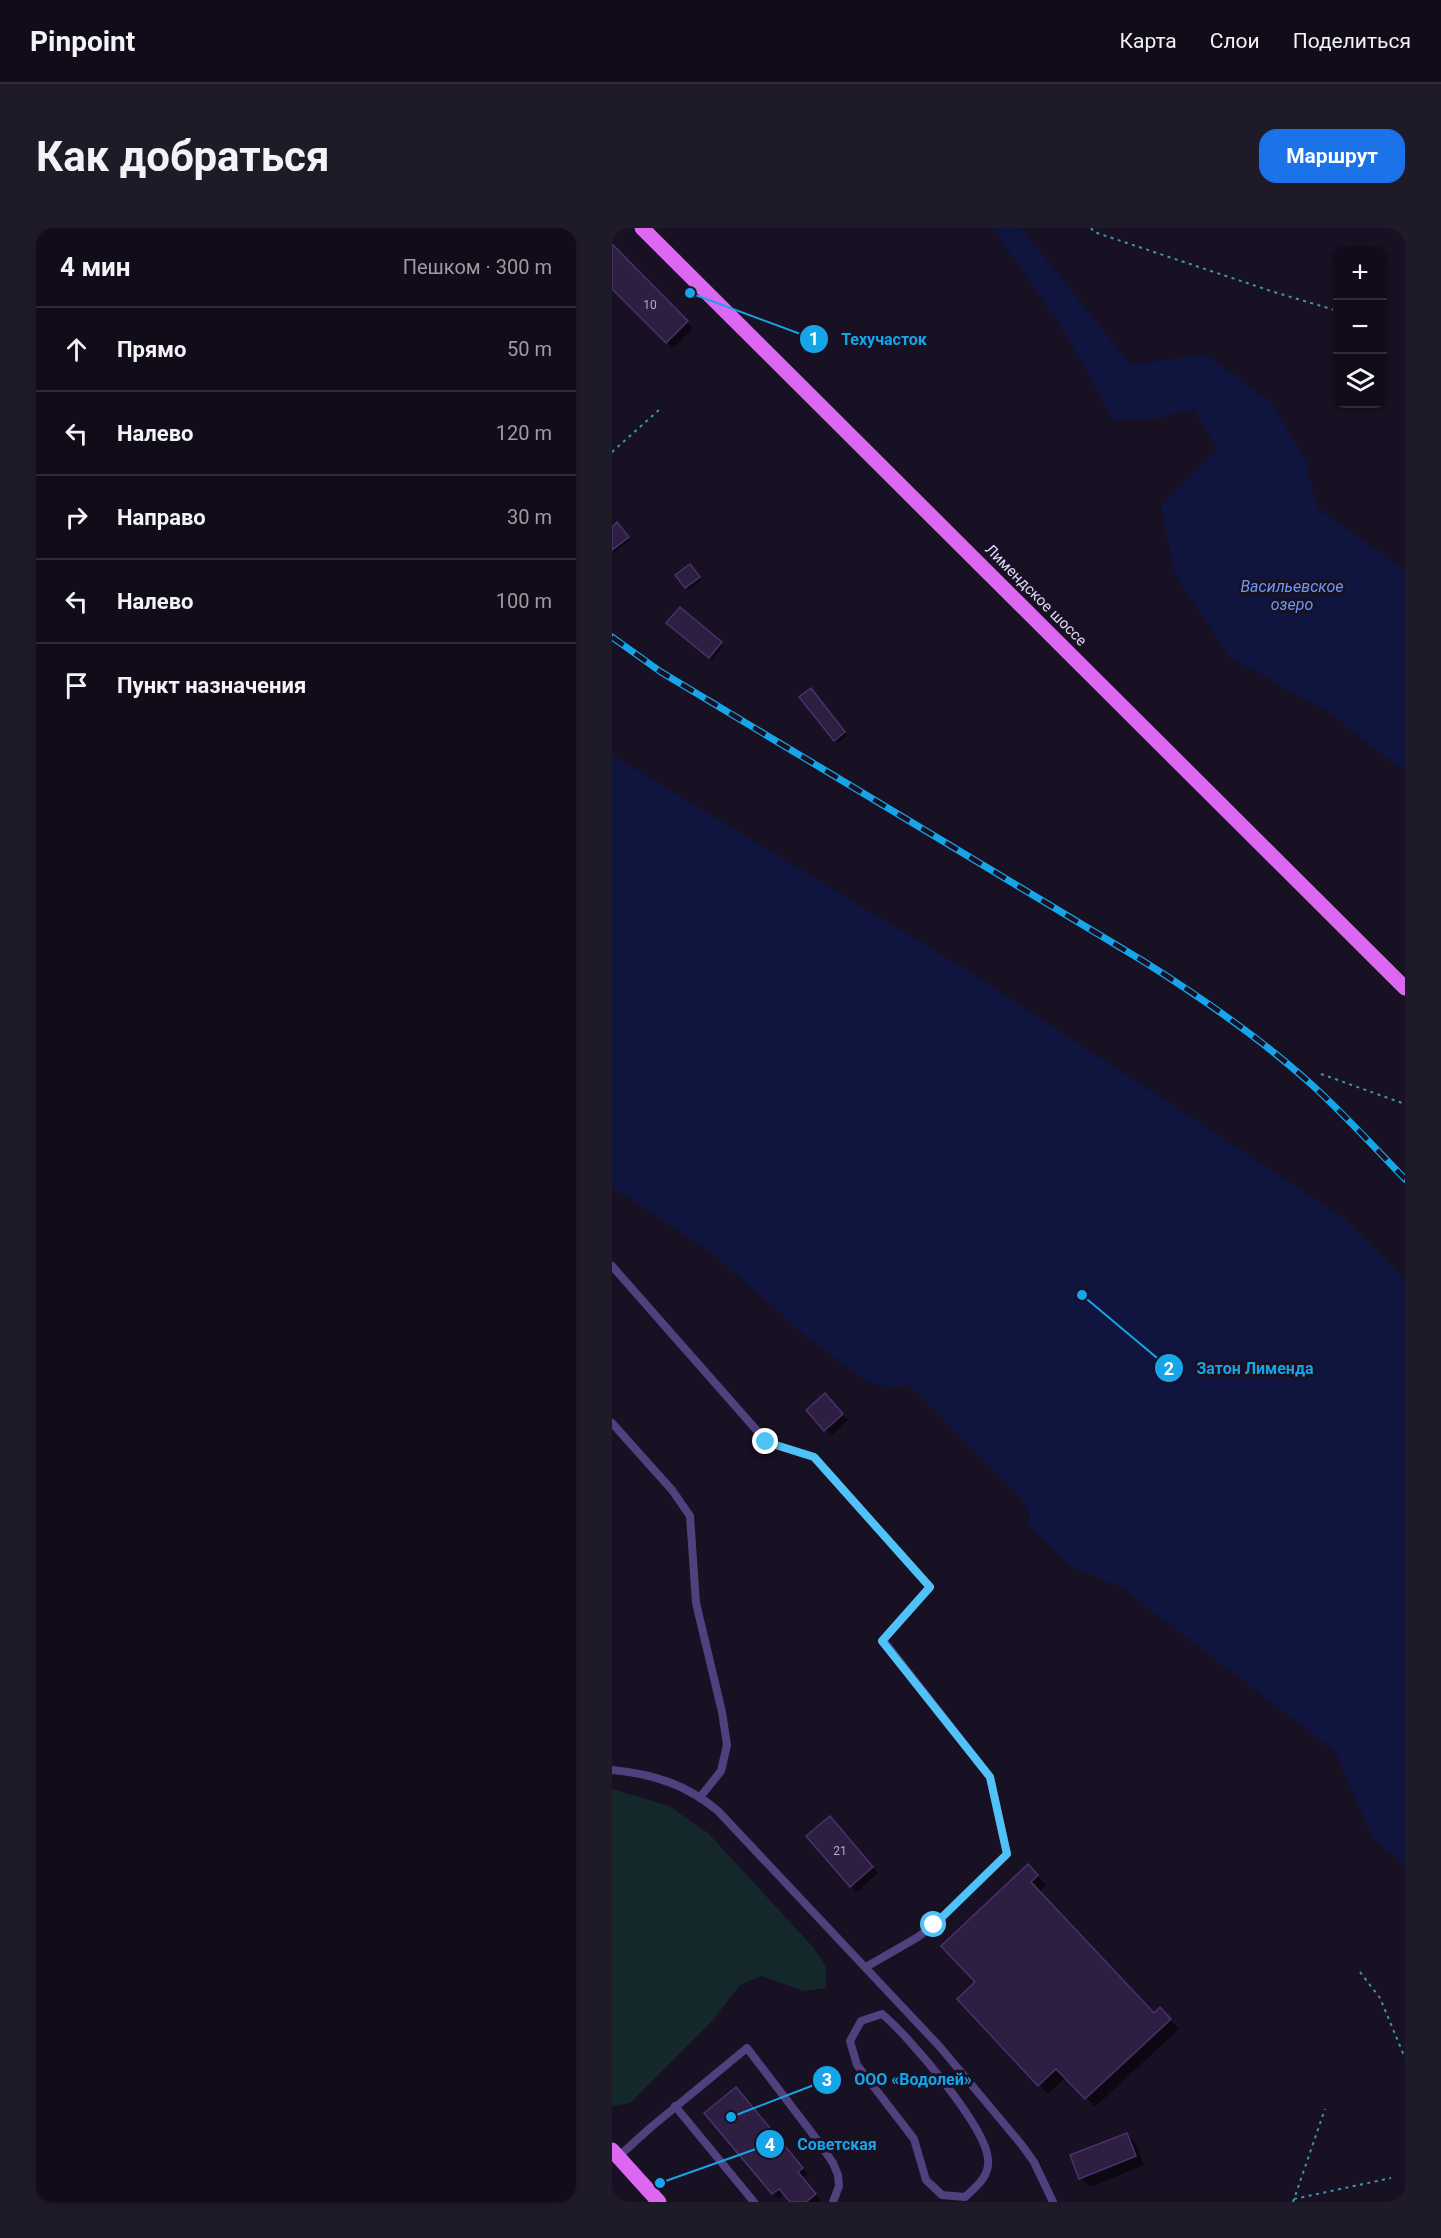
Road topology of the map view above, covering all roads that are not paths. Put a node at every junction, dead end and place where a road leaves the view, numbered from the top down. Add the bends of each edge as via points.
1 (642, 228) edge
2 (1405, 988) edge
3 (612, 1266) edge
4 (612, 1423) edge
5 (612, 1770) edge
6 (700, 1796) junction
7 (866, 1967) junction
8 (675, 2106) junction
9 (615, 2154) edge
10 (926, 2180) joint
11 (659, 2202) edge
12 (754, 2202) edge
13 (833, 2202) edge
14 (1053, 2202) edge

1 - 2 main road, Лимендское шоссе
3 - 7 lane via 766,1442 814,1457 930,1587 882,1641 990,1777 1007,1854 934,1925
4 - 6 lane via 690,1516 696,1603 727,1745 721,1771
5 - 6 lane via 665,1780
6 - 7 lane via 718,1810
7 - 14 lane via 1021,2144
8 - 9 lane
8 - 12 lane
8 - 13 lane via 747,2048 832,2163 839,2186
9 - 11 main road
10 - 10 lane via 942,2195 965,2197 982,2182 989,2161 983,2139 900,2028 882,2014 861,2021 850,2042 856,2065 914,2139

